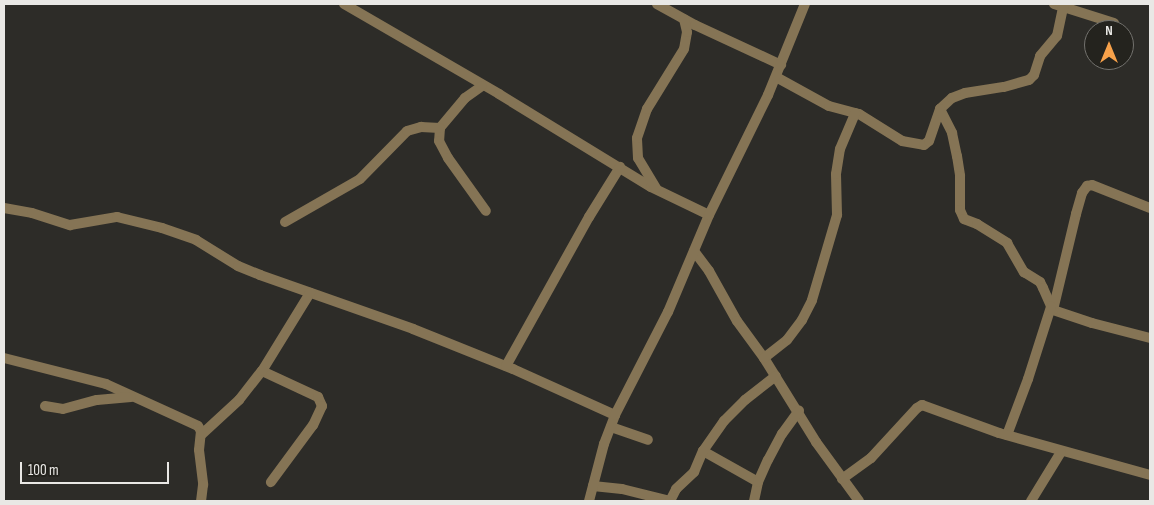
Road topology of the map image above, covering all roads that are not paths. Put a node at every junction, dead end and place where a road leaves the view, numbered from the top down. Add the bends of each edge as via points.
1 (344, 4) edge
2 (657, 4) edge
3 (805, 4) edge
4 (1059, 5) edge
5 (684, 19) junction
6 (1105, 20) edge
7 (781, 65) junction
8 (776, 77) junction
9 (482, 86) junction
10 (940, 109) junction
11 (856, 113) junction
12 (440, 128) junction
13 (620, 167) junction
14 (657, 190) junction
15 (4, 208) edge
16 (1150, 208) edge
17 (486, 211) dead end
18 (709, 215) junction
19 (285, 222) dead end
20 (694, 251) junction
21 (310, 293) junction
22 (1052, 308) junction
23 (1150, 338) edge
24 (4, 358) edge
25 (764, 358) junction
26 (506, 366) junction
27 (262, 371) junction
28 (776, 376) junction
29 (131, 397) junction
30 (45, 406) dead end
31 (799, 411) junction
32 (615, 415) junction
33 (611, 427) junction
34 (201, 435) junction
35 (1007, 436) junction
36 (648, 440) dead end
37 (703, 451) junction
38 (1061, 452) junction
39 (1150, 475) edge
40 (842, 479) junction
41 (271, 482) dead end
42 (758, 482) junction
43 (593, 486) junction
44 (201, 501) edge
45 (589, 501) edge
46 (670, 501) edge
47 (754, 501) edge
48 (859, 501) edge
49 (1031, 501) edge

1 - 9 street
2 - 5 street
3 - 7 street
4 - 6 street
4 - 10 street via 1057,36 1040,56 1029,80 965,93 952,98
5 - 7 street
5 - 14 street via 687,32 684,49 648,109 636,138 638,158
7 - 8 street
8 - 11 street via 829,106
8 - 18 street
9 - 12 street via 465,98
9 - 13 street
10 - 11 street via 929,141 924,145 902,141
10 - 22 street via 952,133 957,156 960,210 964,218 1006,243 1024,272 1040,282
11 - 25 street via 840,149 836,174 837,215 812,300 787,340
12 - 17 street via 440,141 445,153
12 - 19 street via 421,127 407,131 360,179
13 - 14 street
13 - 26 street
14 - 18 street
15 - 21 street via 32,213 70,226 117,217 138,220 196,240 238,266
16 - 22 street via 1092,185 1087,186 1073,223
18 - 20 street
20 - 25 street
20 - 32 street via 668,312
21 - 26 street
21 - 27 street
22 - 23 street via 1092,323
22 - 35 street
24 - 29 street via 95,380
25 - 28 street
26 - 32 street
27 - 34 street via 239,400
27 - 41 street via 318,397 322,406 313,425
28 - 31 street
28 - 37 street via 744,400
29 - 30 street via 97,400 63,409
29 - 34 street via 186,419 198,426
31 - 40 street
31 - 42 street via 782,434
32 - 33 street
33 - 36 street
33 - 43 street
34 - 44 street
35 - 38 street
35 - 40 street via 920,406 871,458
37 - 42 street
37 - 46 street via 694,472
38 - 39 street
38 - 49 street
40 - 48 street
42 - 47 street
43 - 45 street
43 - 46 street via 630,490

